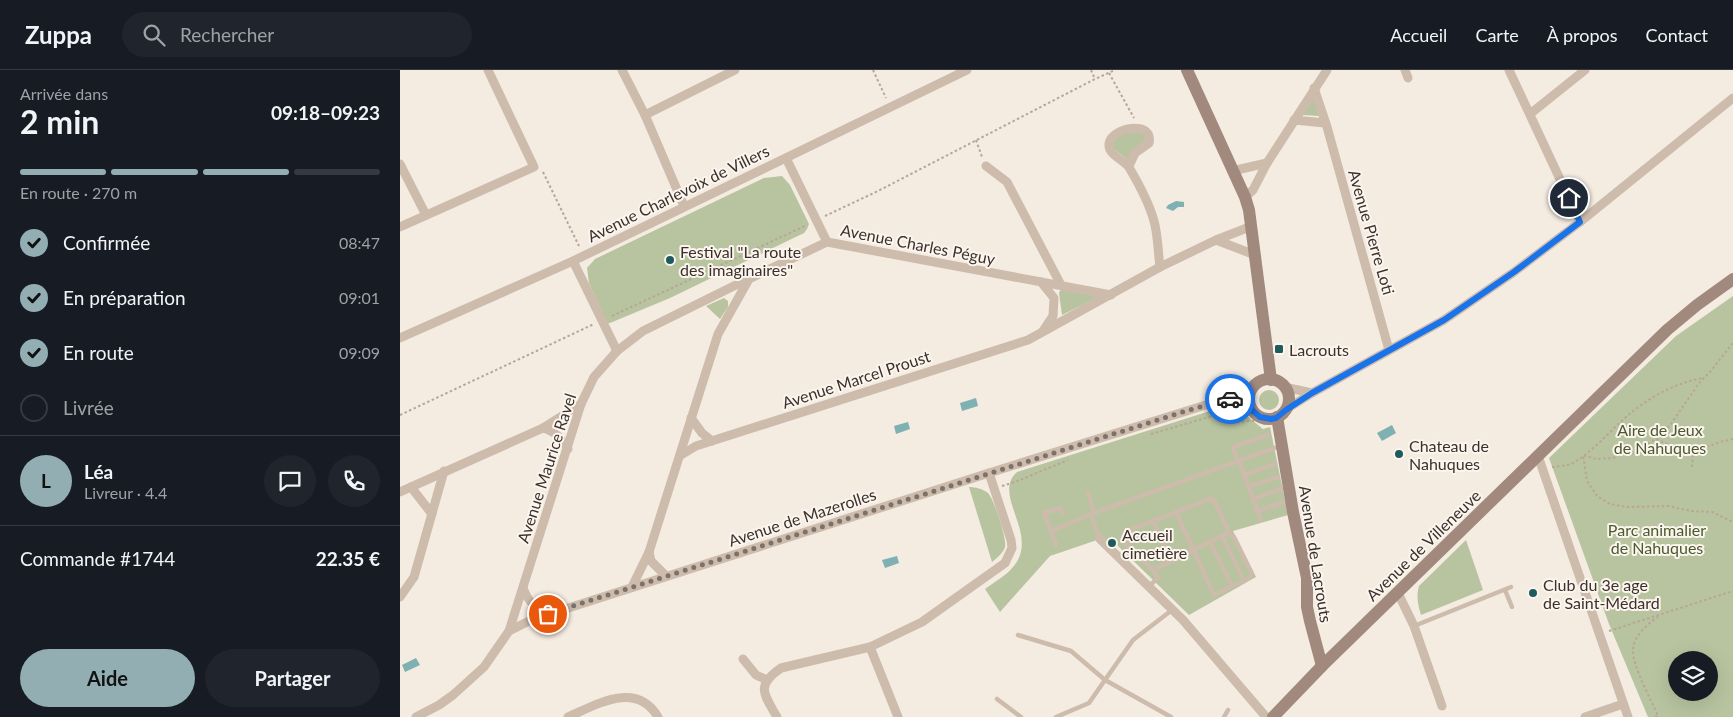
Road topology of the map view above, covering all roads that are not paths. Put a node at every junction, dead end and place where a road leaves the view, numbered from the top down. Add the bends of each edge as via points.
1 (488, 70) edge
2 (622, 70) edge
3 (735, 70) edge
4 (967, 70) edge
5 (1187, 70) edge
6 (1327, 70) edge
7 (1509, 70) edge
8 (1585, 70) edge
9 (1314, 88) junction
10 (1733, 98) edge
11 (1530, 114) junction
12 (645, 115) junction
13 (1294, 120) junction
14 (1326, 122) junction
15 (786, 158) junction
16 (1267, 163) junction
17 (400, 164) edge
18 (986, 166) road end
19 (1129, 166) junction
20 (1232, 171) junction
21 (1246, 197) junction
22 (684, 206) junction
23 (426, 215) junction
24 (1580, 222) junction
25 (1252, 226) junction
26 (400, 227) edge
27 (1216, 240) junction
28 (828, 242) junction
29 (1255, 255) junction
30 (573, 261) junction
31 (1160, 267) junction
32 (749, 279) junction
33 (1733, 279) edge
34 (1041, 282) junction
35 (1061, 285) junction
36 (1111, 295) junction
37 (1041, 333) junction
38 (400, 338) edge
39 (1389, 350) junction
40 (617, 351) junction
41 (1271, 380) junction
42 (1284, 387) junction
43 (1252, 388) junction
44 (1312, 393) junction
45 (1228, 398) junction
46 (1244, 403) junction
47 (581, 404) junction
48 (1281, 414) junction
49 (692, 418) junction
50 (543, 428) junction
51 (1268, 435) dead end
52 (712, 441) junction
53 (1282, 445) junction
54 (568, 449) junction
55 (681, 454) junction
56 (1238, 461) junction
57 (1540, 462) junction
58 (1275, 464) dead end
59 (444, 471) junction
60 (989, 473) junction
61 (1244, 475) junction
62 (1278, 477) dead end
63 (411, 487) junction
64 (1248, 487) junction
65 (1281, 489) dead end
66 (400, 492) edge
67 (1088, 493) dead end
68 (1253, 499) junction
69 (1284, 502) dead end
70 (1257, 511) junction
71 (1176, 512) junction
72 (1063, 513) dead end
73 (432, 514) junction
74 (1093, 514) junction
75 (1261, 520) dead end
76 (1153, 521) junction
77 (1051, 531) junction
78 (1224, 535) junction
79 (1100, 539) joint
80 (1210, 542) junction
81 (1056, 545) dead end
82 (1193, 550) junction
83 (649, 552) junction
84 (1171, 561) junction
85 (1153, 570) junction
86 (666, 576) junction
87 (1244, 580) junction
88 (1149, 586) junction
89 (1232, 586) junction
90 (632, 587) junction
91 (1510, 587) dead end
92 (523, 588) junction
93 (1505, 590) junction
94 (1398, 592) junction
95 (400, 597) edge
96 (1512, 607) dead end
97 (1173, 610) junction
98 (548, 614) junction
99 (1414, 626) junction
100 (509, 631) junction
101 (1018, 635) dead end
102 (870, 647) junction
103 (743, 660) dead end
104 (1322, 666) junction
105 (767, 680) junction
106 (1105, 680) junction
107 (997, 699) dead end
108 (1623, 704) junction
109 (1442, 706) dead end
110 (1228, 710) dead end
111 (416, 717) edge
112 (568, 717) edge
113 (658, 717) edge
114 (777, 717) edge
115 (898, 717) edge
116 (1020, 717) edge
117 (1056, 717) edge
118 (1171, 717) edge
119 (1224, 717) edge
120 (1266, 717) edge
121 (1273, 717) edge
122 (1585, 717) edge
123 (1628, 717) edge

1 - 23 street via 534,166
2 - 12 street
3 - 12 street
4 - 15 street, Avenue Charlevoix de Villers
5 - 20 street
6 - 9 street
7 - 11 street
8 - 11 street
9 - 13 street
9 - 14 street, Avenue Pierre Loti
10 - 24 street
11 - 24 street
12 - 22 street
13 - 14 street
13 - 16 street
14 - 39 street, Avenue Pierre Loti
15 - 22 street, Avenue Charlevoix de Villers
15 - 28 street
16 - 20 street
16 - 21 street
17 - 23 street
18 - 35 street via 1007,182
19 - 19 street via 1113,154 1109,141 1124,129 1141,128 1147,133 1149,143 1135,153
19 - 31 street via 1155,223
20 - 21 street
21 - 25 street
22 - 30 street, Avenue Charlevoix de Villers
23 - 26 street
24 - 39 street via 1444,320
25 - 27 street, Avenue Marcel Proust
25 - 29 street
27 - 29 street
27 - 31 street, Avenue Marcel Proust
28 - 32 street, Avenue Charles Péguy
28 - 34 street, Avenue Charles Péguy
29 - 41 street
30 - 38 street, Avenue Charlevoix de Villers
30 - 40 street
31 - 36 street, Avenue Marcel Proust
32 - 40 street, Avenue Maurice Ravel via 643,331
32 - 49 street via 718,334
33 - 57 street, Avenue de Villeneuve via 1667,330
34 - 35 street, Avenue Charles Péguy
34 - 37 street via 1054,298 1053,316
35 - 36 street, Avenue Charles Péguy
36 - 37 street, Avenue Marcel Proust
37 - 52 street, Avenue Marcel Proust via 1028,340
39 - 44 street
40 - 47 street, Avenue Maurice Ravel via 594,377
41 - 42 street
41 - 43 street via 1260,381
42 - 44 street
42 - 48 street via 1288,396
43 - 45 street, Avenue de Mazerolles
43 - 46 street
44 - 48 street
45 - 46 street
45 - 60 street, Avenue de Mazerolles
46 - 48 street via 1260,417 1271,419
47 - 50 street
47 - 54 street, Avenue Maurice Ravel
48 - 53 street, Avenue de Lacrouts
49 - 52 street
49 - 55 street
50 - 54 street via 560,436
50 - 59 street
51 - 56 lane via 1233,447
52 - 55 street, Avenue Marcel Proust
53 - 56 lane
53 - 104 street, Avenue de Lacrouts via 1307,578 1307,607
54 - 92 street, Avenue Maurice Ravel
55 - 83 street
56 - 61 lane
56 - 74 lane
57 - 94 street, Avenue de Villeneuve
57 - 108 street
58 - 61 lane
59 - 63 street
59 - 73 street
60 - 86 street, Avenue de Mazerolles
60 - 102 street via 1011,540 1012,548 1005,563 922,622
61 - 64 lane
62 - 64 lane
63 - 66 street
63 - 73 street
64 - 68 lane
65 - 68 lane
67 - 74 lane
68 - 70 lane
69 - 70 lane
70 - 75 lane
71 - 76 lane
71 - 78 lane via 1214,500 1228,530
71 - 82 lane
72 - 77 lane via 1060,508 1044,513
73 - 95 street via 414,577
74 - 77 lane
74 - 79 lane
76 - 84 lane
76 - 85 lane via 1124,532 1123,536 1128,541 1125,544
77 - 81 lane
78 - 80 lane
78 - 87 lane
78 - 87 lane via 1234,537 1252,574
79 - 88 street
80 - 82 lane
80 - 89 lane
82 - 84 lane
82 - 89 lane via 1214,595
83 - 86 street via 651,561
83 - 90 street
84 - 85 lane
85 - 88 lane via 1158,578
86 - 90 street, Avenue de Mazerolles
87 - 89 lane
88 - 97 street
90 - 98 street, Avenue de Mazerolles
91 - 93 lane
92 - 98 street via 532,604 540,612
92 - 100 street, Avenue Maurice Ravel
93 - 96 lane
93 - 99 lane
94 - 99 street
94 - 104 street, Avenue de Villeneuve
97 - 106 lane via 1133,640
97 - 120 street
98 - 100 street, Avenue de Mazerolles
99 - 109 street
100 - 111 street, Avenue de Mazerolles via 484,667 467,684 439,706
101 - 106 lane via 1071,651
102 - 105 street via 782,668
102 - 115 street
103 - 105 street via 756,675
104 - 121 street, Avenue de Villeneuve
105 - 114 street via 764,695
106 - 117 lane via 1089,704
106 - 118 lane
107 - 116 lane
108 - 122 street
108 - 123 street
110 - 119 lane
112 - 113 street via 614,698 627,697 648,706

